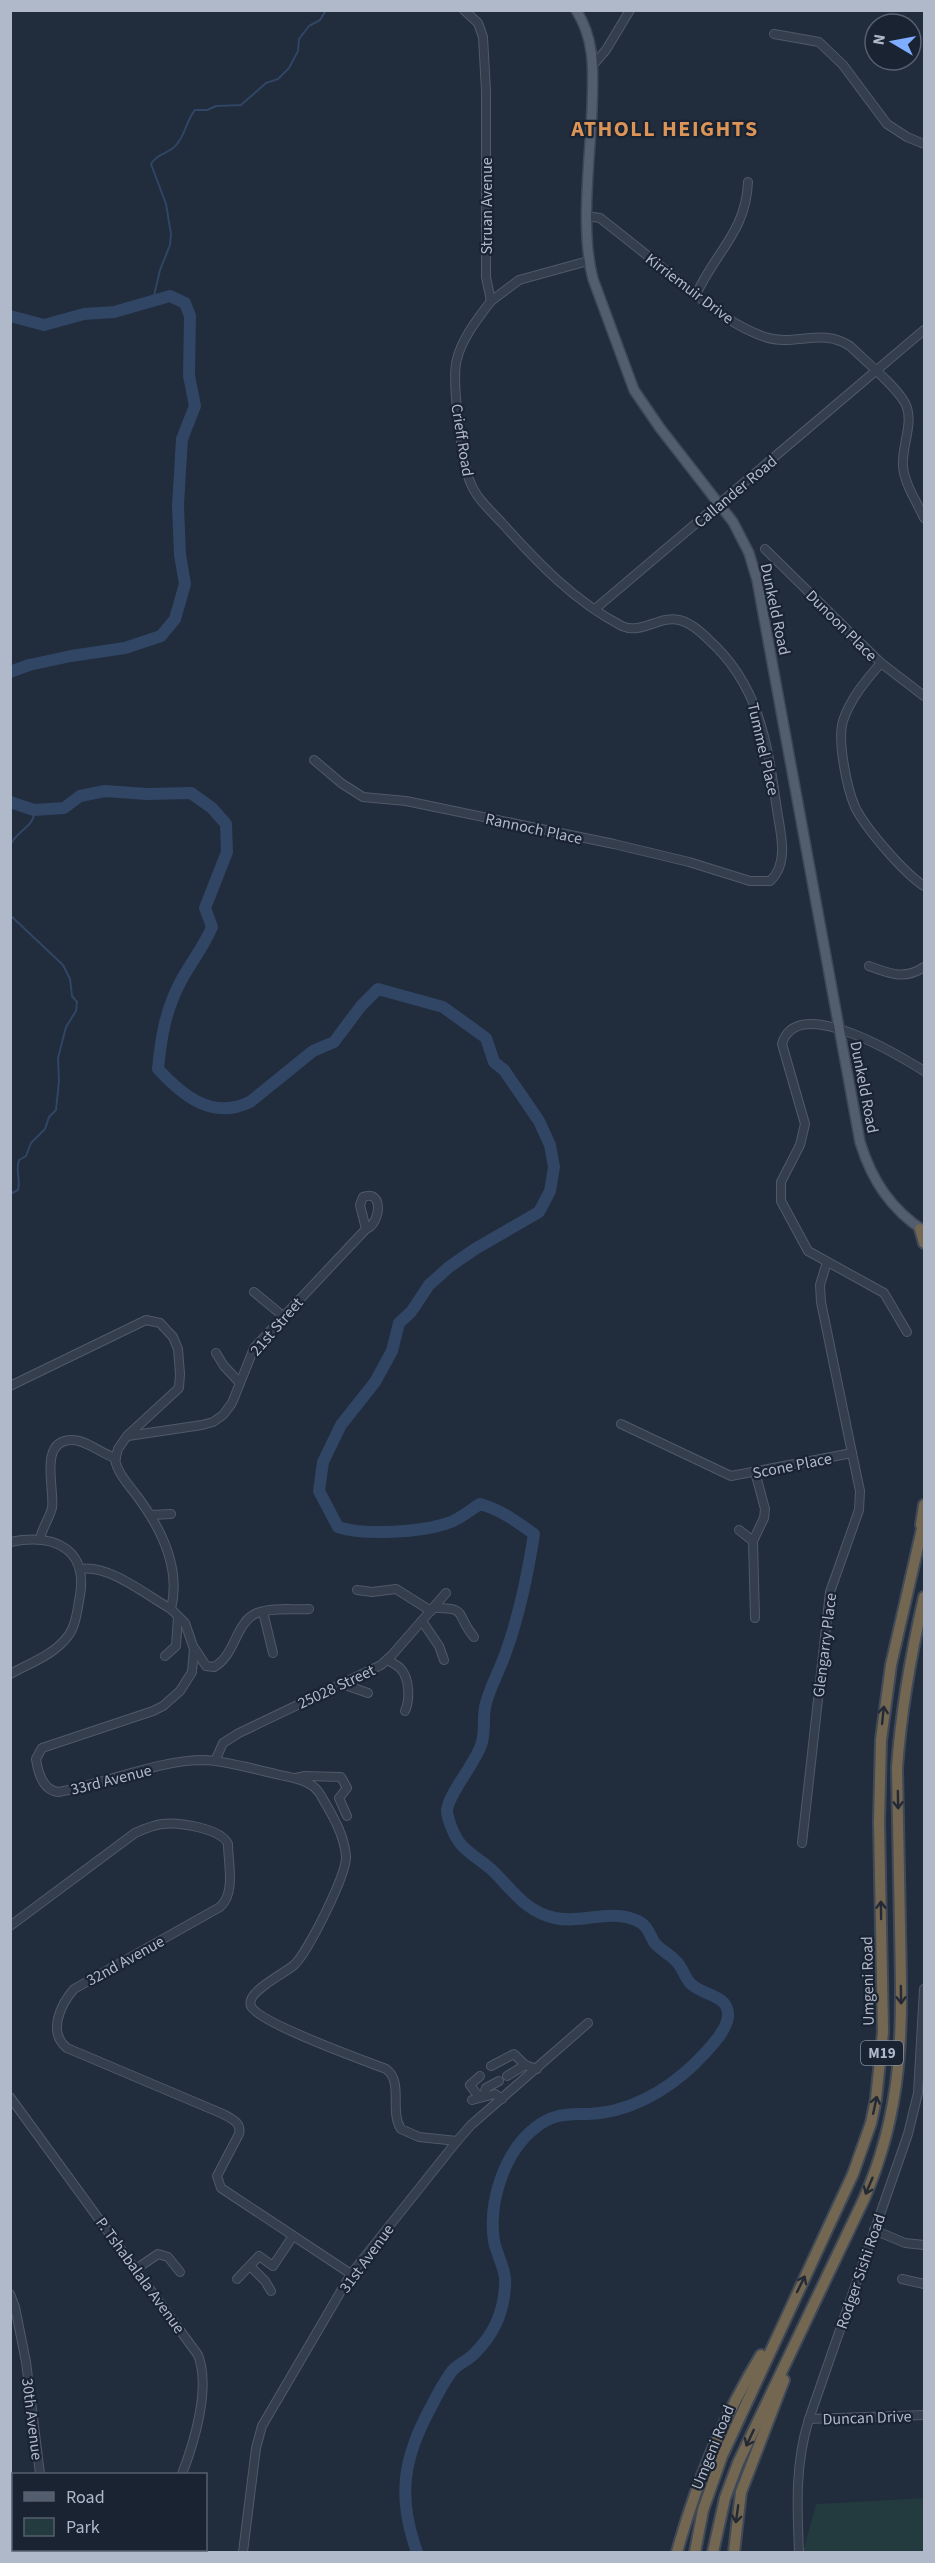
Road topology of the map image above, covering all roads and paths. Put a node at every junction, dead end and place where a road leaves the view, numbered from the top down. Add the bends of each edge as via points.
1 (464, 10) edge
2 (576, 10) edge
3 (630, 10) edge
4 (774, 34) dead end
5 (593, 65) junction
6 (924, 144) edge
7 (748, 182) dead end
8 (587, 216) junction
9 (588, 261) junction
10 (696, 295) junction
11 (492, 301) junction
12 (924, 330) edge
13 (875, 371) junction
14 (720, 504) junction
15 (924, 518) edge
16 (765, 549) dead end
17 (595, 609) junction
18 (881, 663) junction
19 (924, 696) edge
20 (314, 760) dead end
21 (762, 882) joint
22 (924, 886) edge
23 (869, 966) dead end
24 (924, 967) edge
25 (839, 1029) junction
26 (924, 1071) edge
27 (366, 1229) dead end
28 (922, 1230) edge
29 (924, 1243) edge
30 (827, 1262) junction
31 (254, 1292) dead end
32 (283, 1316) junction
33 (907, 1332) dead end
34 (216, 1353) dead end
35 (240, 1383) junction
36 (10, 1386) edge
37 (621, 1424) dead end
38 (127, 1436) junction
39 (852, 1453) junction
40 (116, 1458) junction
41 (755, 1472) junction
42 (924, 1505) edge
43 (151, 1515) junction
44 (171, 1515) dead end
45 (924, 1520) edge
46 (739, 1530) dead end
47 (40, 1539) junction
48 (753, 1541) junction
49 (10, 1542) edge
50 (80, 1569) junction
51 (910, 1578) junction
52 (357, 1590) dead end
53 (446, 1593) dead end
54 (924, 1597) edge
55 (171, 1609) junction
56 (309, 1609) dead end
57 (432, 1610) junction
58 (263, 1612) junction
59 (178, 1617) junction
60 (755, 1618) dead end
61 (422, 1621) junction
62 (924, 1628) edge
63 (474, 1637) dead end
64 (194, 1649) junction
65 (273, 1653) dead end
66 (165, 1656) dead end
67 (387, 1660) junction
68 (444, 1660) dead end
69 (909, 1666) junction
70 (10, 1674) edge
71 (342, 1684) junction
72 (368, 1694) dead end
73 (405, 1711) dead end
74 (215, 1761) junction
75 (294, 1779) junction
76 (346, 1816) dead end
77 (802, 1843) dead end
78 (10, 1926) edge
79 (924, 1989) edge
80 (588, 2023) dead end
81 (525, 2064) junction
82 (491, 2066) dead end
83 (537, 2069) junction
84 (480, 2076) dead end
85 (507, 2076) dead end
86 (499, 2081) dead end
87 (10, 2097) edge
88 (478, 2098) junction
89 (502, 2099) junction
90 (457, 2140) junction
91 (874, 2230) junction
92 (293, 2236) junction
93 (924, 2245) edge
94 (832, 2263) junction
95 (250, 2266) junction
96 (136, 2269) junction
97 (180, 2272) dead end
98 (351, 2274) junction
99 (902, 2279) dead end
100 (237, 2280) dead end
101 (924, 2284) edge
102 (271, 2291) dead end
103 (10, 2294) edge
104 (787, 2312) junction
105 (924, 2415) edge
106 (809, 2419) junction
107 (40, 2473) edge
108 (183, 2473) edge
109 (243, 2553) edge
110 (677, 2553) edge
111 (695, 2553) edge
112 (713, 2553) edge
113 (734, 2553) edge
114 (799, 2553) edge

1 - 11 street, Struan Avenue via 478,23 483,36 486,277
2 - 5 main road, Dunkeld Road via 589,37
3 - 5 street
4 - 6 street via 819,42 843,65 887,124
5 - 8 main road, Dunkeld Road
7 - 10 street via 742,218
8 - 9 main road, Dunkeld Road
8 - 10 street, Kirriemuir Drive via 600,218
9 - 11 street via 519,280
9 - 14 main road, Dunkeld Road via 634,390
10 - 13 street, Kirriemuir Drive via 724,316 765,338 819,336 843,341
11 - 17 street, Crieff Road via 460,349 455,366 468,478 479,498 540,564
12 - 13 street, Callander Road
13 - 14 street, Callander Road
13 - 15 street, Kirriemuir Drive via 900,395 908,411 903,468
14 - 17 street, Callander Road
14 - 25 main road, Dunkeld Road via 741,536 757,580
16 - 18 street, Dunoon Place
17 - 21 street, Tummel Place via 628,628 673,619 687,622 722,652 745,682 765,741 782,849 779,870
18 - 19 street, Dunoon Place
18 - 22 street via 863,684 843,720 845,763 859,813 900,865
20 - 21 street, Rannoch Place via 363,797 406,801 614,844
23 - 24 street via 905,976
25 - 26 street via 886,1047
25 - 28 main road, Dunkeld Road via 867,1165 886,1198
25 - 30 street via 801,1025 786,1034 782,1044 805,1124 801,1145 781,1182 780,1195 804,1246
27 - 32 street, 21st Street
28 - 29 highway
30 - 33 street via 884,1293
30 - 39 street, Scone Place via 820,1285 821,1302
31 - 32 street
32 - 35 street, 21st Street via 251,1353
34 - 35 street
35 - 38 street, 21st Street via 232,1403 218,1420
36 - 38 street via 146,1320 157,1321 176,1343 180,1384
37 - 41 street, Scone Place via 727,1475
38 - 40 street
39 - 41 street, Scone Place
39 - 77 street, Glengarry Place via 860,1500 830,1592
40 - 43 street via 117,1468
40 - 47 street via 81,1441 62,1443 50,1459 51,1509
41 - 48 street via 765,1515
42 - 51 highway
43 - 44 street
43 - 55 street via 167,1550 173,1594
45 - 51 highway, Umgeni Road / M19
46 - 48 street
47 - 49 street
47 - 50 street via 64,1547
48 - 60 street
50 - 55 street via 104,1570
50 - 70 street via 82,1589 68,1636 50,1653
104 -> 51 highway, Umgeni Road / M19 via 853,2174 876,2099 883,2032 881,1740 891,1665
52 - 57 street via 396,1589
53 - 57 street, 25028 Street
54 - 69 highway, Umgeni Road / M19
55 - 59 street
56 - 58 street
57 - 61 street, 25028 Street
57 - 63 street via 454,1608
58 - 64 street via 249,1619 225,1659 214,1667 206,1666
58 - 65 street
59 - 64 street via 189,1631
59 - 66 street via 176,1646
61 - 67 street, 25028 Street
61 - 68 street via 440,1646
62 - 69 highway
64 - 74 street, 33rd Avenue via 192,1672 164,1706 42,1748 37,1754 37,1765 46,1787 58,1792 183,1762
67 - 71 street, 25028 Street
67 - 73 street via 400,1668 405,1678
69 -> 94 highway, Umgeni Road / M19 via 897,1768 902,2037 898,2084 878,2164
71 - 72 street
71 - 74 street, 25028 Street via 239,1733 223,1743
74 - 75 street, 33rd Avenue
75 - 76 street via 341,1777 347,1788 339,1798
75 - 90 street, 33rd Avenue via 312,1785 319,1793 344,1841 345,1866 306,1952 285,1973 254,1993 252,2008 288,2029 386,2069 394,2079 400,2129 419,2137
78 - 92 street, 32nd Avenue via 135,1833 177,1824 224,1837 228,1844 227,1900 74,1989 60,2012 58,2032 67,2048 236,2122 239,2134 219,2172 218,2184
79 - 91 street, Rodger Sishi Road via 915,2109
80 - 83 street, 31st Avenue
81 - 82 street via 514,2054
81 - 83 street
81 - 85 street
83 - 89 street, 31st Avenue
84 - 88 street via 470,2085
86 - 88 street
87 - 96 street, P. Tshabalala Avenue
88 - 89 street via 495,2094
89 - 90 street, 31st Avenue
90 - 98 street, 31st Avenue
91 - 93 street
91 - 106 street, Rodger Sishi Road
92 - 95 street via 273,2266 260,2256
92 - 98 street, 32nd Avenue
94 -> 112 highway, Umgeni Road / M19 via 738,2463 725,2498
94 -> 113 highway via 749,2469 738,2509
95 - 100 street
95 - 102 street
96 - 97 street via 158,2254 168,2256
96 - 108 street, P. Tshabalala Avenue via 198,2355 202,2368 196,2430
98 - 109 street, 31st Avenue via 260,2433
99 - 101 street
103 - 107 street, 30th Avenue via 26,2362
104 - 110 highway via 717,2439
104 - 111 highway, Umgeni Road / M19 via 722,2456
105 - 106 street, Duncan Drive
106 - 114 street, Rodger Sishi Road via 797,2477

